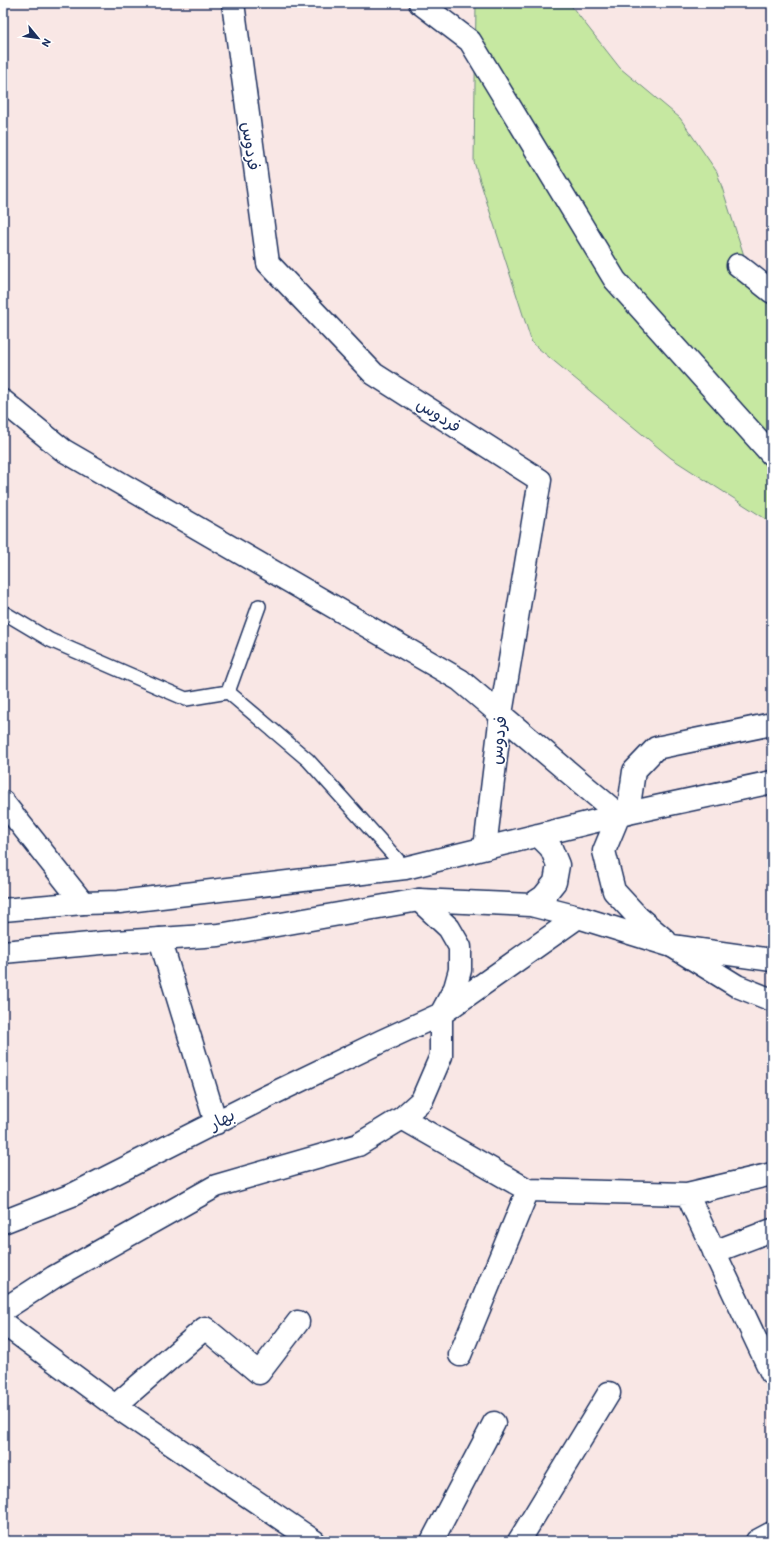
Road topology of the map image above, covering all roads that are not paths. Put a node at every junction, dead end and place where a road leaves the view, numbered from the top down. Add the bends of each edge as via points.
1 (232, 3) edge
2 (420, 3) edge
3 (738, 265) dead end
4 (772, 292) edge
5 (3, 402) edge
6 (772, 455) edge
7 (259, 606) dead end
8 (3, 612) edge
9 (228, 692) junction
10 (501, 714) junction
11 (772, 724) edge
12 (772, 782) edge
13 (3, 802) edge
14 (624, 814) junction
15 (538, 835) junction
16 (485, 848) junction
17 (405, 868) junction
18 (419, 900) junction
19 (83, 903) junction
20 (531, 905) junction
21 (3, 910) edge
22 (578, 917) junction
23 (160, 939) junction
24 (672, 946) junction
25 (3, 952) edge
26 (772, 960) edge
27 (772, 1000) edge
28 (441, 1014) junction
29 (402, 1118) junction
30 (216, 1122) junction
31 (772, 1174) edge
32 (528, 1190) junction
33 (687, 1194) junction
34 (3, 1222) edge
35 (772, 1230) edge
36 (714, 1252) junction
37 (3, 1310) edge
38 (298, 1322) dead end
39 (3, 1323) edge
40 (460, 1355) dead end
41 (772, 1374) edge
42 (609, 1393) dead end
43 (115, 1406) junction
44 (494, 1423) dead end
45 (772, 1534) edge
46 (314, 1541) edge
47 (432, 1541) edge
48 (519, 1541) edge
49 (757, 1541) edge

1 - 10 street, فردوس via 268,263 374,374 540,480
2 - 6 street via 470,41 615,280
3 - 4 street
5 - 10 street via 63,450 460,680
7 - 9 lane
8 - 9 lane via 50,640 186,699
9 - 17 lane via 308,760
10 - 14 street
10 - 16 street, فردوس
11 - 14 street via 656,748 634,771
12 - 14 street
13 - 19 street
14 - 15 street
14 - 24 street via 604,851 614,891 638,917
15 - 16 street
15 - 20 street via 551,848 558,865 555,882 543,897
16 - 17 street
17 - 19 street via 119,902
18 - 20 street
18 - 23 street via 219,935
18 - 28 street via 449,928 460,947 460,970 455,988
19 - 21 street
20 - 22 street
22 - 24 street
22 - 28 street, بهار
23 - 25 street
23 - 30 street
24 - 26 street
24 - 27 street via 737,986
28 - 29 street via 441,1056 422,1100
28 - 30 street, بهار
29 - 32 street
29 - 37 street via 358,1145 216,1186 54,1277
30 - 34 street, بهار via 72,1195
31 - 33 street
32 - 33 street
32 - 40 street
33 - 36 street
35 - 36 street
36 - 41 street
38 - 43 street via 259,1373 205,1328
39 - 43 street
42 - 48 street
43 - 46 street
44 - 47 street
45 - 49 street

